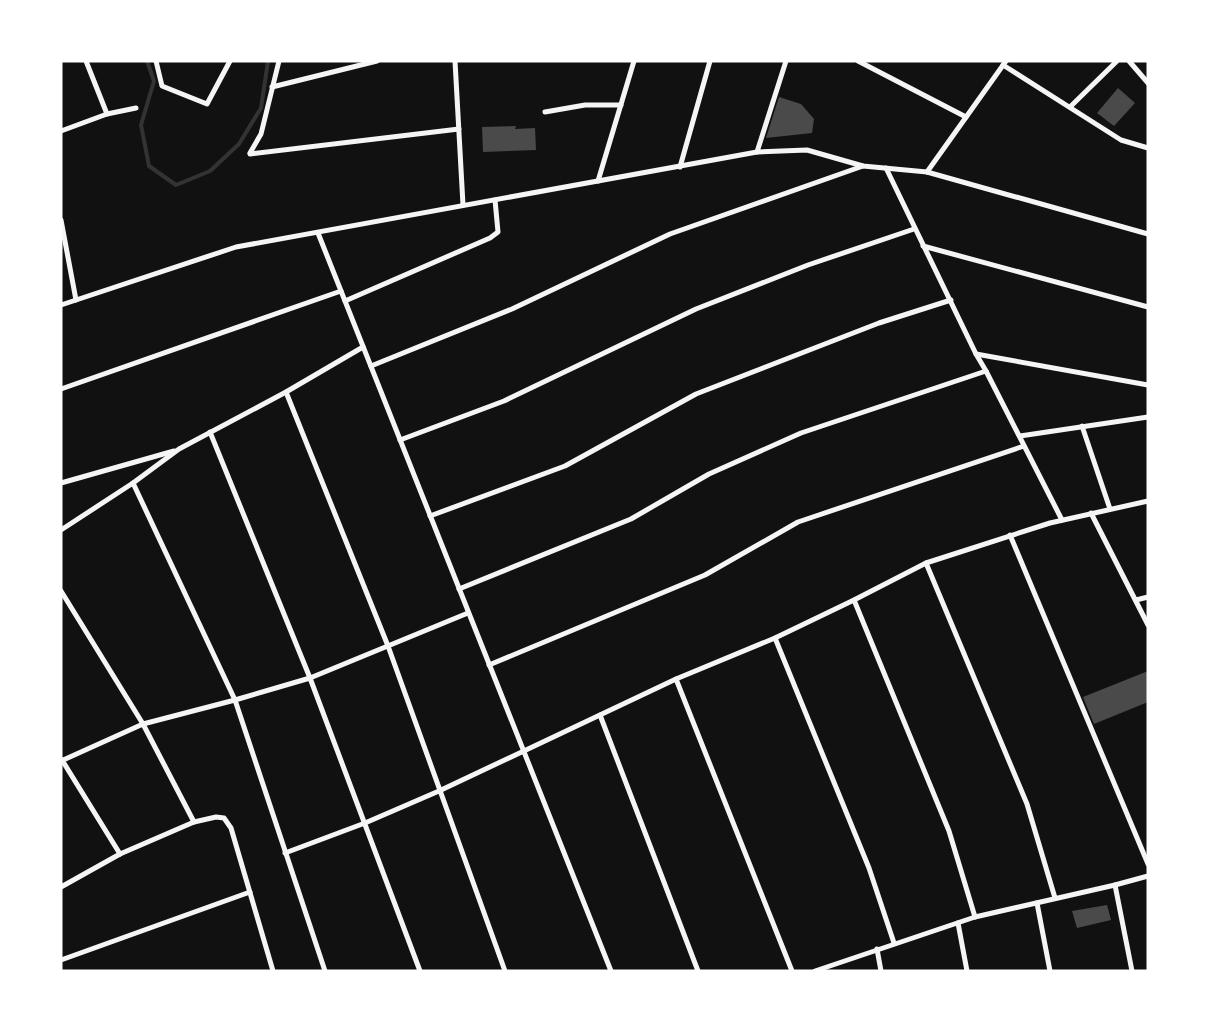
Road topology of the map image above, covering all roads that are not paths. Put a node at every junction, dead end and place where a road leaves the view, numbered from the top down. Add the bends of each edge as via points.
1 (86, 61) edge
2 (156, 61) edge
3 (230, 61) edge
4 (279, 61) edge
5 (377, 61) edge
6 (455, 61) edge
7 (634, 61) edge
8 (710, 61) edge
9 (786, 61) edge
10 (858, 61) edge
11 (1118, 61) edge
12 (1129, 61) edge
13 (1005, 63) edge
14 (1148, 83) edge
15 (272, 87) junction
16 (622, 105) junction
17 (1070, 107) junction
18 (136, 108) dead end
19 (545, 112) dead end
20 (107, 114) junction
21 (966, 117) junction
22 (459, 129) junction
23 (61, 131) edge
24 (1148, 148) edge
25 (756, 152) junction
26 (863, 166) junction
27 (680, 167) junction
28 (886, 168) junction
29 (927, 172) junction
30 (598, 181) junction
31 (495, 200) junction
32 (463, 206) junction
33 (61, 220) edge
34 (914, 229) junction
35 (318, 233) junction
36 (1148, 234) edge
37 (923, 246) junction
38 (341, 291) junction
39 (76, 300) junction
40 (951, 300) junction
41 (345, 301) junction
42 (61, 305) edge
43 (1148, 307) edge
44 (363, 347) junction
45 (976, 354) junction
46 (371, 366) junction
47 (986, 370) junction
48 (1148, 385) edge
49 (61, 390) edge
50 (286, 392) junction
51 (1148, 417) edge
52 (1082, 426) junction
53 (210, 432) junction
54 (1020, 436) junction
55 (400, 440) junction
56 (1024, 446) junction
57 (179, 449) junction
58 (61, 483) edge
59 (133, 483) junction
60 (1148, 501) edge
61 (1110, 509) junction
62 (1091, 513) junction
63 (430, 516) junction
64 (1062, 520) junction
65 (61, 530) edge
66 (1010, 535) junction
67 (926, 563) junction
68 (459, 589) junction
69 (61, 591) edge
70 (1148, 597) edge
71 (854, 600) junction
72 (1136, 600) junction
73 (468, 612) junction
74 (1148, 625) edge
75 (774, 638) junction
76 (388, 646) junction
77 (489, 665) junction
78 (310, 678) junction
79 (676, 679) junction
80 (235, 700) junction
81 (600, 715) junction
82 (143, 724) junction
83 (524, 752) junction
84 (62, 760) edge
85 (440, 791) junction
86 (194, 822) junction
87 (365, 823) junction
88 (285, 853) junction
89 (120, 854) junction
90 (1148, 864) edge
91 (1148, 876) edge
92 (1115, 885) junction
93 (61, 887) edge
94 (250, 892) junction
95 (1055, 898) junction
96 (1037, 903) junction
97 (975, 917) junction
98 (958, 923) junction
99 (894, 943) junction
100 (877, 949) junction
101 (61, 960) edge
102 (273, 971) edge
103 (325, 971) edge
104 (420, 971) edge
105 (505, 971) edge
106 (611, 971) edge
107 (698, 971) edge
108 (792, 971) edge
109 (816, 971) edge
110 (881, 971) edge
111 (967, 971) edge
112 (1050, 971) edge
113 (1132, 971) edge

1 - 20 street
2 - 3 street via 162,86 207,104
4 - 15 street
5 - 15 street
6 - 22 street
7 - 16 street
8 - 27 street
9 - 25 street
10 - 21 street
11 - 17 street
12 - 14 street
13 - 17 street
13 - 21 street
15 - 22 street via 261,134 250,154
16 - 19 street
16 - 30 street
17 - 24 street via 1121,140
18 - 20 street
20 - 23 street
21 - 29 street
22 - 32 street
25 - 26 street via 807,150
25 - 27 street
26 - 28 street
26 - 46 street via 670,234 512,309
27 - 30 street
28 - 29 street
28 - 34 street
29 - 36 street
30 - 31 street
31 - 32 street
31 - 41 street via 498,232 490,238
32 - 35 street
33 - 39 street
34 - 37 street
34 - 55 street via 808,265 696,309 504,401
35 - 38 street
35 - 39 street via 236,247
37 - 40 street
37 - 43 street
38 - 41 street
38 - 49 street
39 - 42 street
40 - 45 street
40 - 63 street via 879,323 696,394 565,466
41 - 44 street
44 - 46 street
44 - 50 street
45 - 47 street
45 - 48 street
46 - 55 street
47 - 54 street
47 - 68 street via 801,433 709,474 631,519
50 - 53 street
50 - 76 street
51 - 52 street
52 - 54 street
52 - 61 street
53 - 57 street
53 - 78 street
54 - 56 street
55 - 63 street
56 - 64 street
56 - 77 street via 798,522 705,575
57 - 58 street
57 - 59 street
59 - 65 street
59 - 80 street
60 - 61 street
61 - 62 street
62 - 64 street
62 - 72 street
63 - 68 street
64 - 66 street
66 - 67 street
66 - 90 street
67 - 71 street
67 - 95 street via 1027,804
68 - 73 street
69 - 82 street
70 - 72 street
71 - 75 street
71 - 97 street via 949,831
72 - 74 street
73 - 76 street
73 - 77 street
75 - 79 street
75 - 99 street via 869,868
76 - 78 street
76 - 85 street
77 - 83 street
78 - 80 street
78 - 87 street
79 - 81 street
79 - 108 street
80 - 82 street
80 - 88 street
81 - 83 street
81 - 107 street
82 - 84 street
82 - 86 street
83 - 85 street
83 - 106 street
84 - 89 street
85 - 87 street
85 - 105 street
86 - 89 street
86 - 94 street via 224,818 231,828
87 - 88 street
87 - 104 street
88 - 103 street
89 - 93 street
91 - 92 street
92 - 95 street
92 - 113 street
94 - 101 street
94 - 102 street
95 - 96 street
96 - 97 street
96 - 112 street
97 - 98 street
98 - 99 street
98 - 111 street
99 - 100 street
100 - 109 street
100 - 110 street

